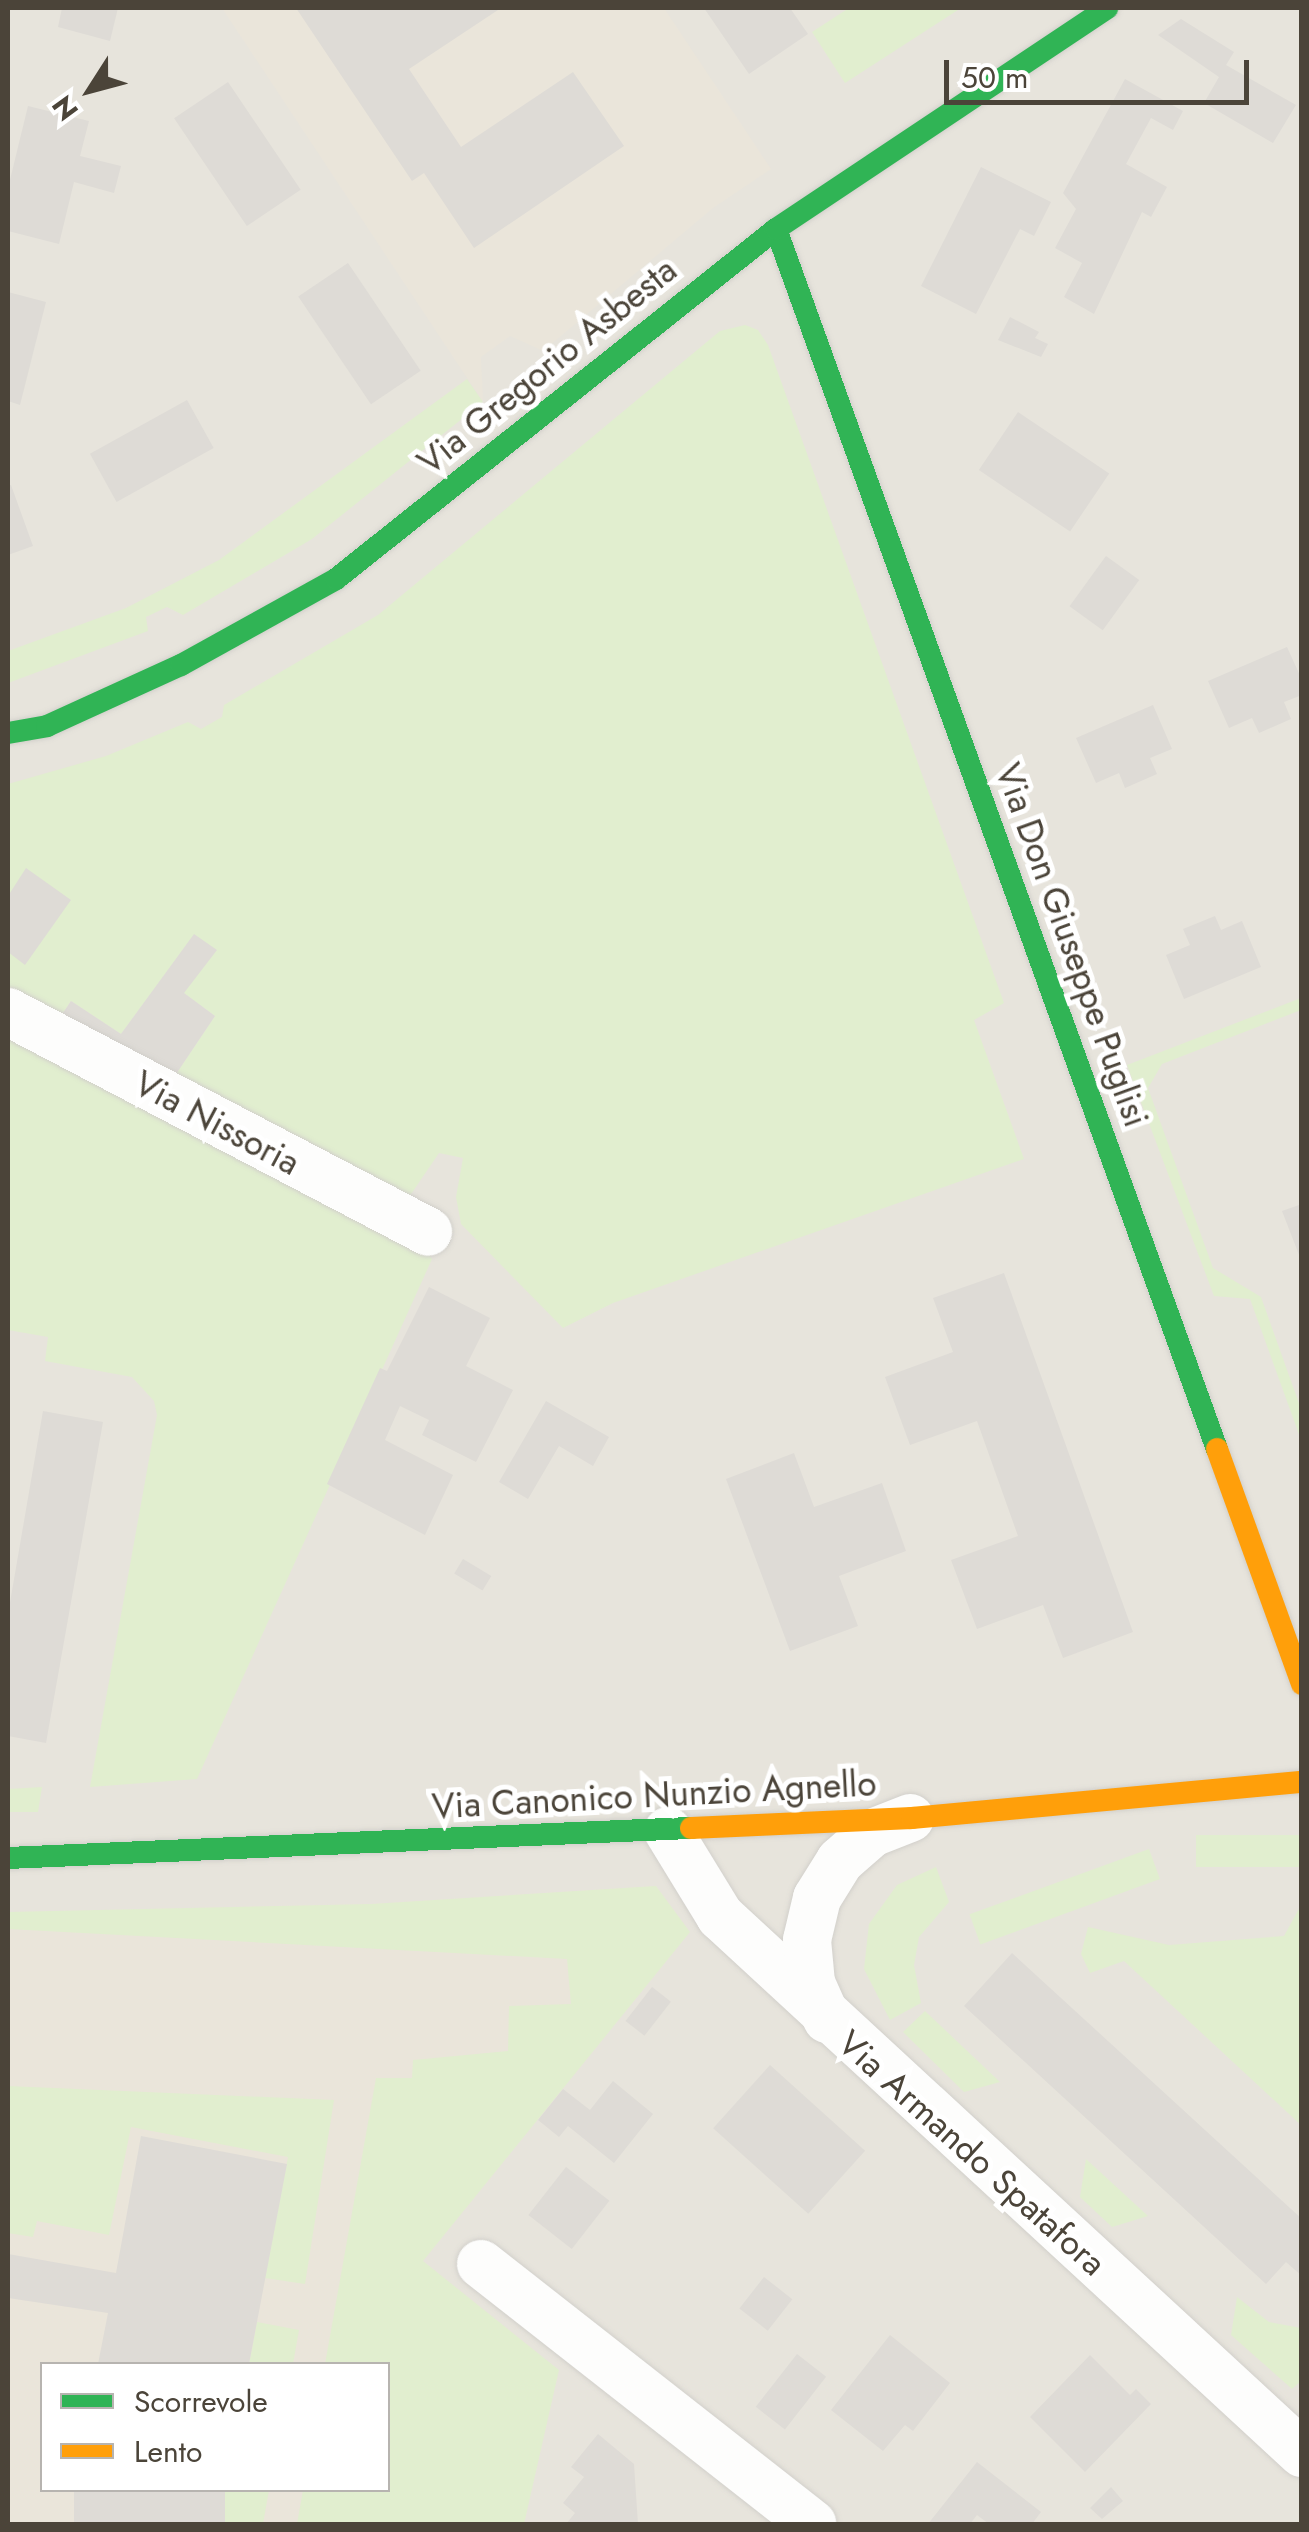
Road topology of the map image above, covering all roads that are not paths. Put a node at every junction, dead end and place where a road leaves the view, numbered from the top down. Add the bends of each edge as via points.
1 (1107, 8) edge
2 (776, 229) junction
3 (8, 733) edge
4 (8, 1012) edge
5 (428, 1232) dead end
6 (1302, 1684) edge
7 (1302, 1782) edge
8 (912, 1818) junction
9 (668, 1831) junction
10 (8, 1858) edge
11 (829, 2022) junction
12 (481, 2264) dead end
13 (1302, 2453) edge
14 (812, 2524) edge

1 - 2 street, Via Gregorio Asbesta
2 - 3 street, Via Gregorio Asbesta via 336,579 181,665 46,726
2 - 6 street, Via Don Giuseppe Puglisi
4 - 5 street, Via Nissoria
7 - 8 street, Via Canonico Nunzio Agnello
8 - 9 street, Via Canonico Nunzio Agnello
8 - 11 street via 872,1834 840,1861 817,1898 807,1940 811,1983
9 - 10 street, Via Canonico Nunzio Agnello
9 - 11 street, Via Armando Spatafora via 720,1916
11 - 13 street, Via Armando Spatafora
12 - 14 street

